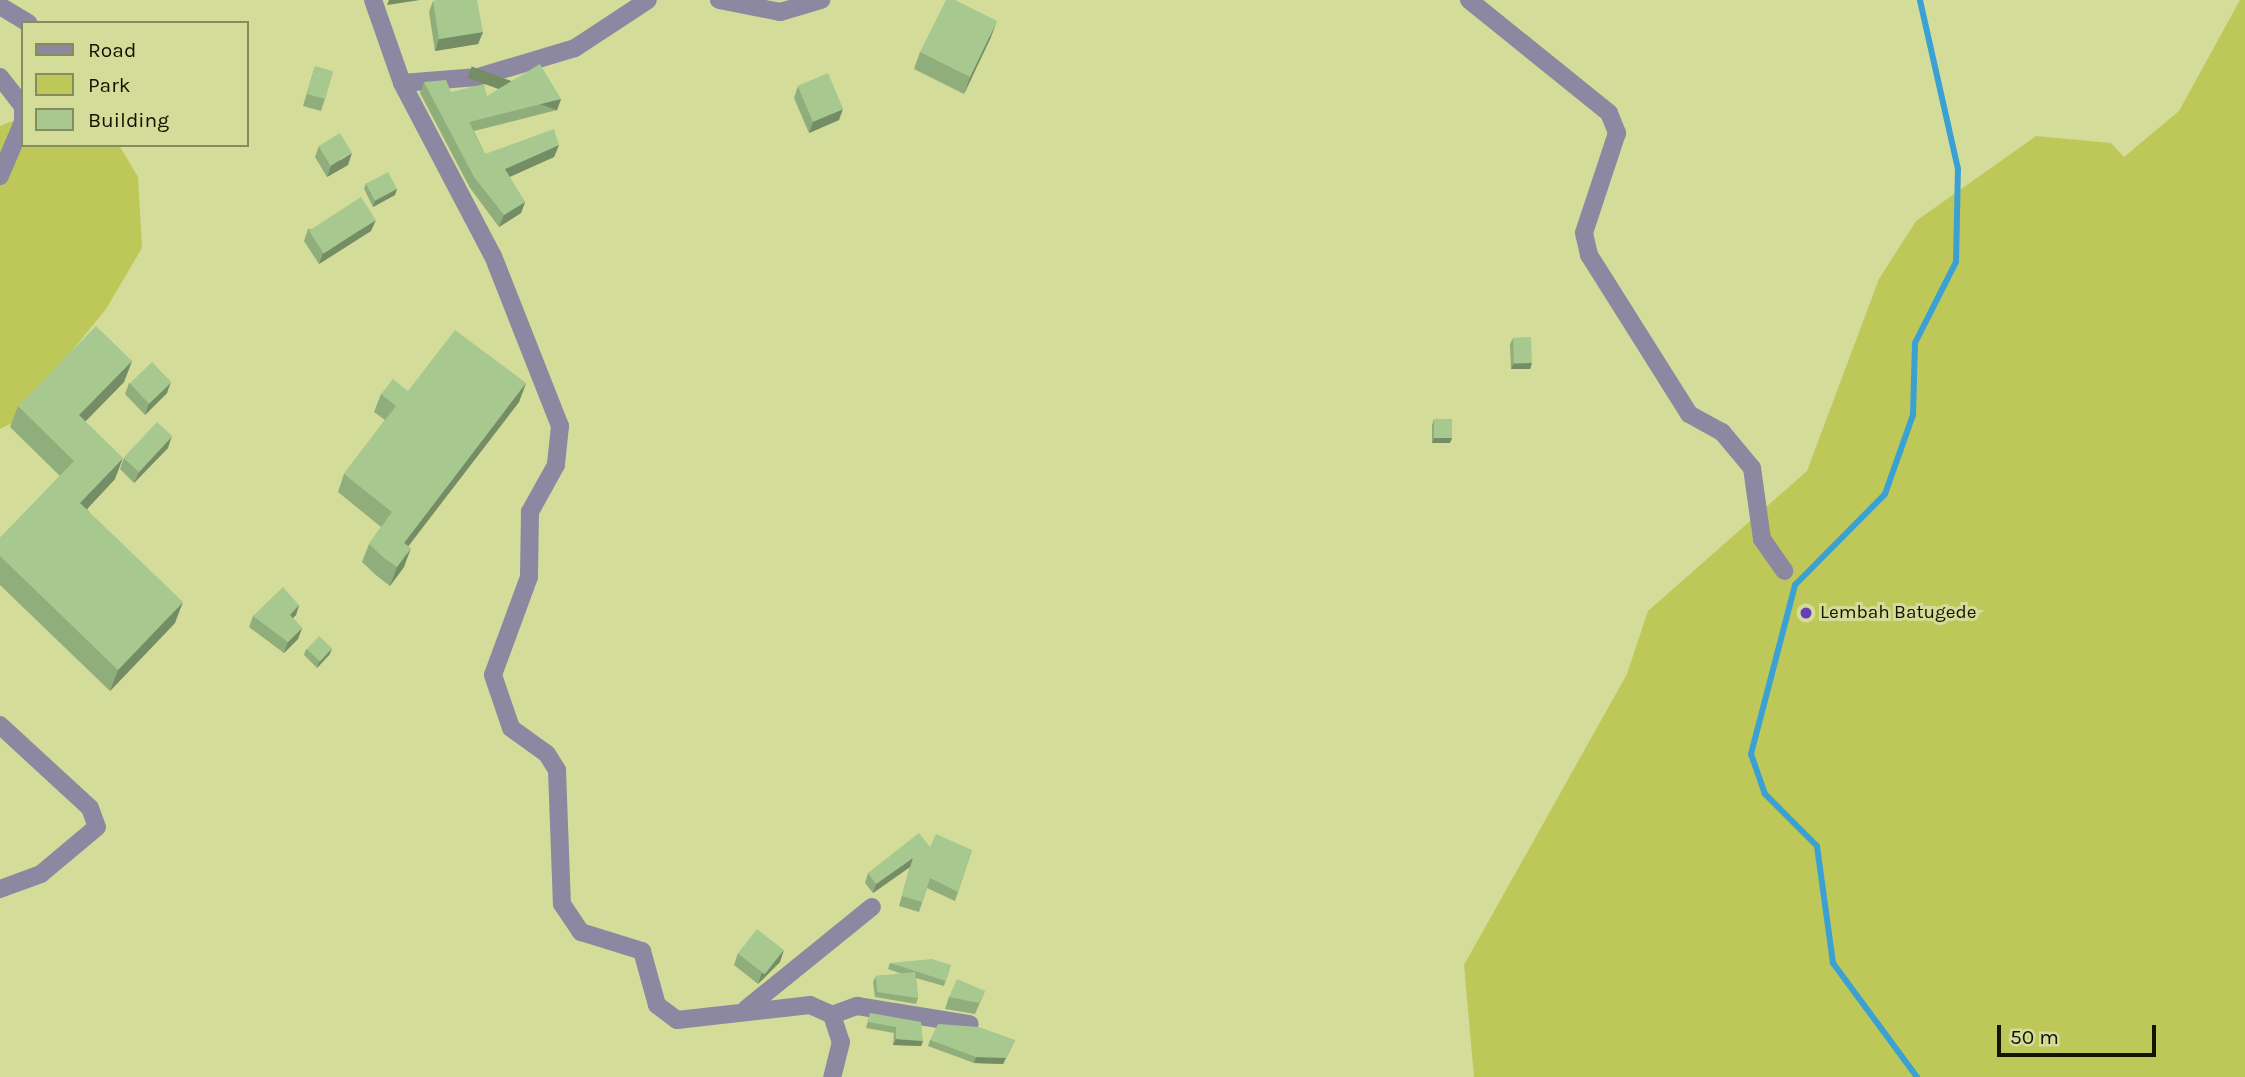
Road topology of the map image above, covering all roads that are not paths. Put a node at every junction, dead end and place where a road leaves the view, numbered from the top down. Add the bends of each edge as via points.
1 (373, 0) edge
2 (648, 0) edge
3 (719, 0) edge
4 (821, 0) edge
5 (1469, 0) edge
6 (0, 6) edge
7 (25, 21) edge
8 (0, 77) edge
9 (402, 83) junction
10 (21, 103) edge
11 (21, 127) edge
12 (0, 176) edge
13 (1784, 571) dead end
14 (0, 725) edge
15 (0, 889) edge
16 (872, 907) dead end
17 (746, 1009) junction
18 (832, 1015) junction
19 (970, 1024) edge
20 (832, 1077) edge

1 - 9 street
2 - 9 street via 575,48 478,77
3 - 4 street via 780,12
5 - 13 street via 1609,113 1617,133 1584,233 1589,255 1689,414 1722,432 1752,468 1762,539
6 - 7 street
8 - 10 street
9 - 17 street via 493,256 560,426 556,465 530,512 528,577 493,675 511,728 547,754 557,770 562,904 581,932 642,951 657,1005 667,1015 693,1022
11 - 12 street
14 - 15 street via 90,808 97,827 41,874
16 - 17 street
17 - 18 street via 810,1005
18 - 19 street via 858,1006
18 - 20 street via 841,1042

